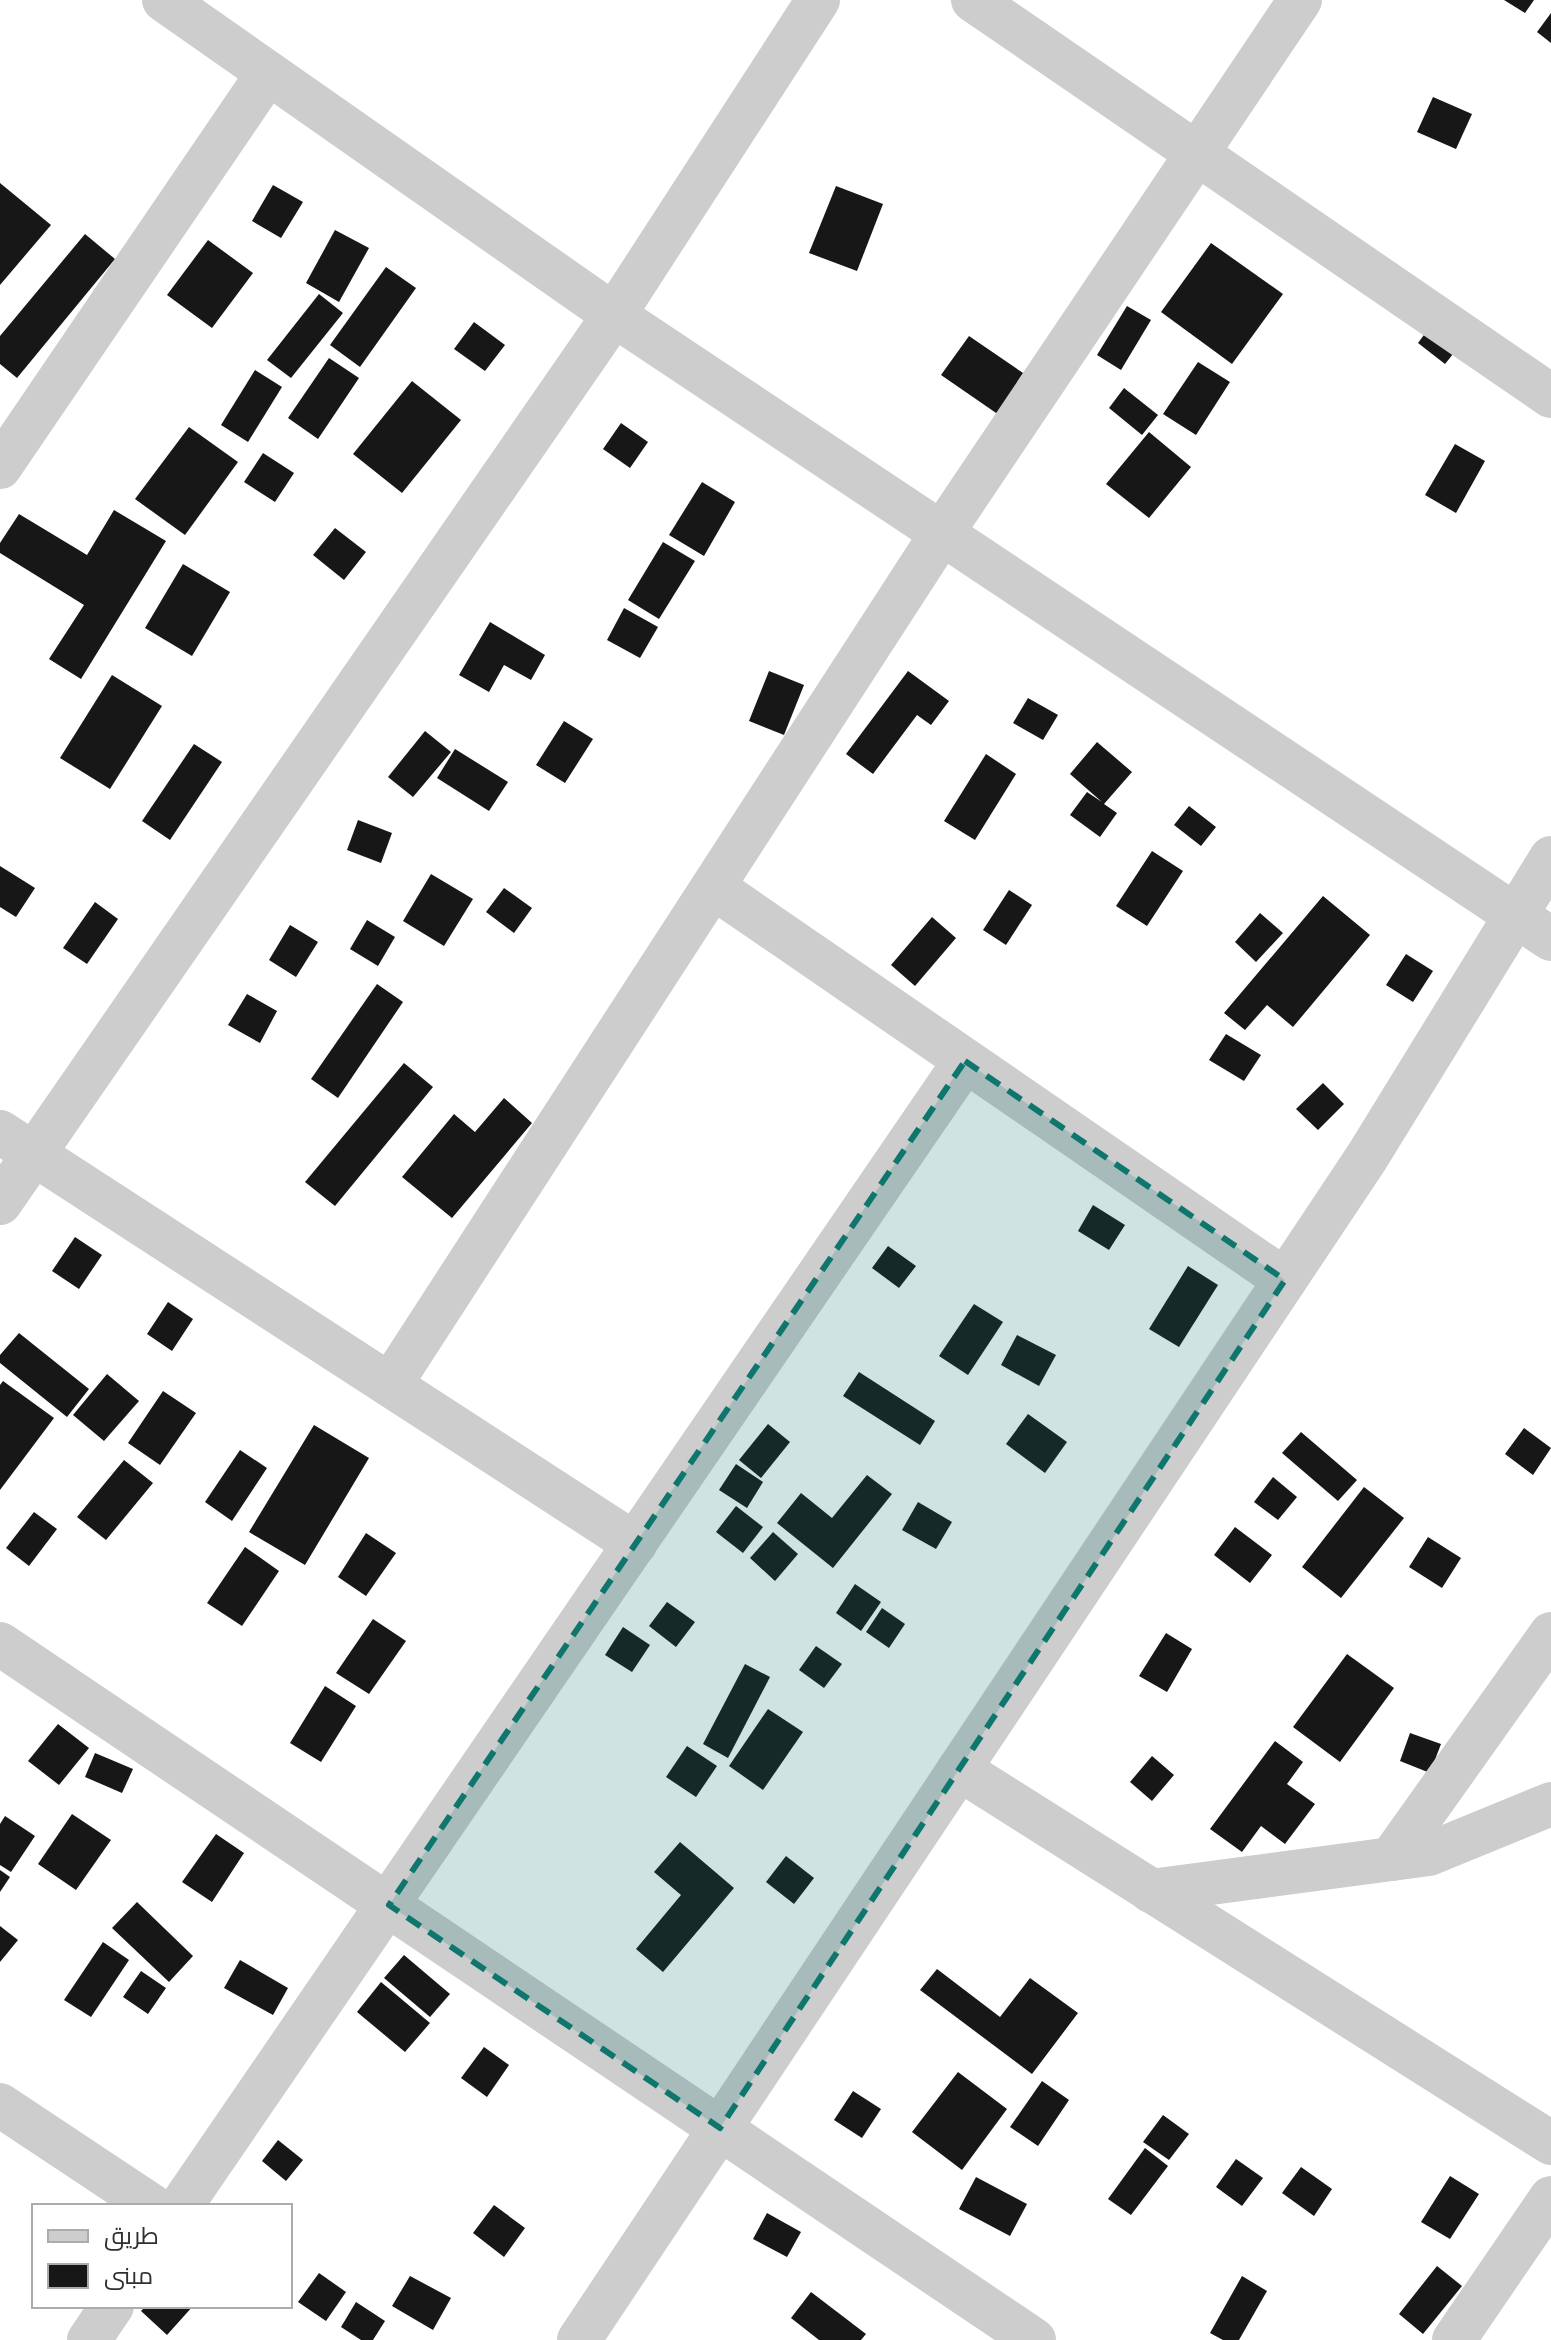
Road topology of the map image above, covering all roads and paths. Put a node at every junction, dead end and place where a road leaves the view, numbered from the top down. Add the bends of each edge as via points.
1 (164, 0) edge
2 (818, 0) edge
3 (973, 0) edge
4 (1300, 0) edge
5 (268, 73) junction
6 (1197, 153) junction
7 (614, 315) junction
8 (1551, 396) edge
9 (12, 424) edge
10 (0, 467) edge
11 (942, 533) junction
12 (1551, 858) edge
13 (713, 887) junction
14 (1516, 915) junction
15 (1551, 939) edge
16 (965, 1061) junction
17 (17, 1143) edge
18 (0, 1203) edge
19 (1285, 1280) junction
20 (390, 1385) junction
21 (635, 1544) junction
22 (1551, 1634) edge
23 (0, 1644) edge
24 (959, 1769) junction
25 (1551, 1804) edge
26 (1391, 1859) junction
27 (1151, 1891) junction
28 (389, 1905) junction
29 (0, 2105) edge
30 (720, 2128) junction
31 (1551, 2143) edge
32 (1551, 2198) edge
33 (149, 2204) edge
34 (182, 2204) edge
35 (111, 2308) edge
36 (89, 2340) edge
37 (579, 2340) edge
38 (1034, 2340) edge
39 (1454, 2340) edge

1 - 5 street
2 - 7 street
3 - 6 street
4 - 6 street
5 - 7 street
5 - 9 street
6 - 8 street
6 - 11 street
7 - 11 street
7 - 17 street
9 - 10 street
11 - 13 street
11 - 14 street
12 - 14 street
13 - 16 street
13 - 20 street
14 - 15 street
14 - 19 street
16 - 19 street
16 - 21 street
17 - 18 street
17 - 20 street
19 - 24 street
20 - 21 street
21 - 28 street
22 - 26 street
23 - 28 street
24 - 27 street
24 - 30 street
25 - 26 street via 1429,1854
26 - 27 street
27 - 31 street
28 - 30 street
28 - 34 street
29 - 33 street
30 - 37 street
30 - 38 street
32 - 39 street
35 - 36 street

